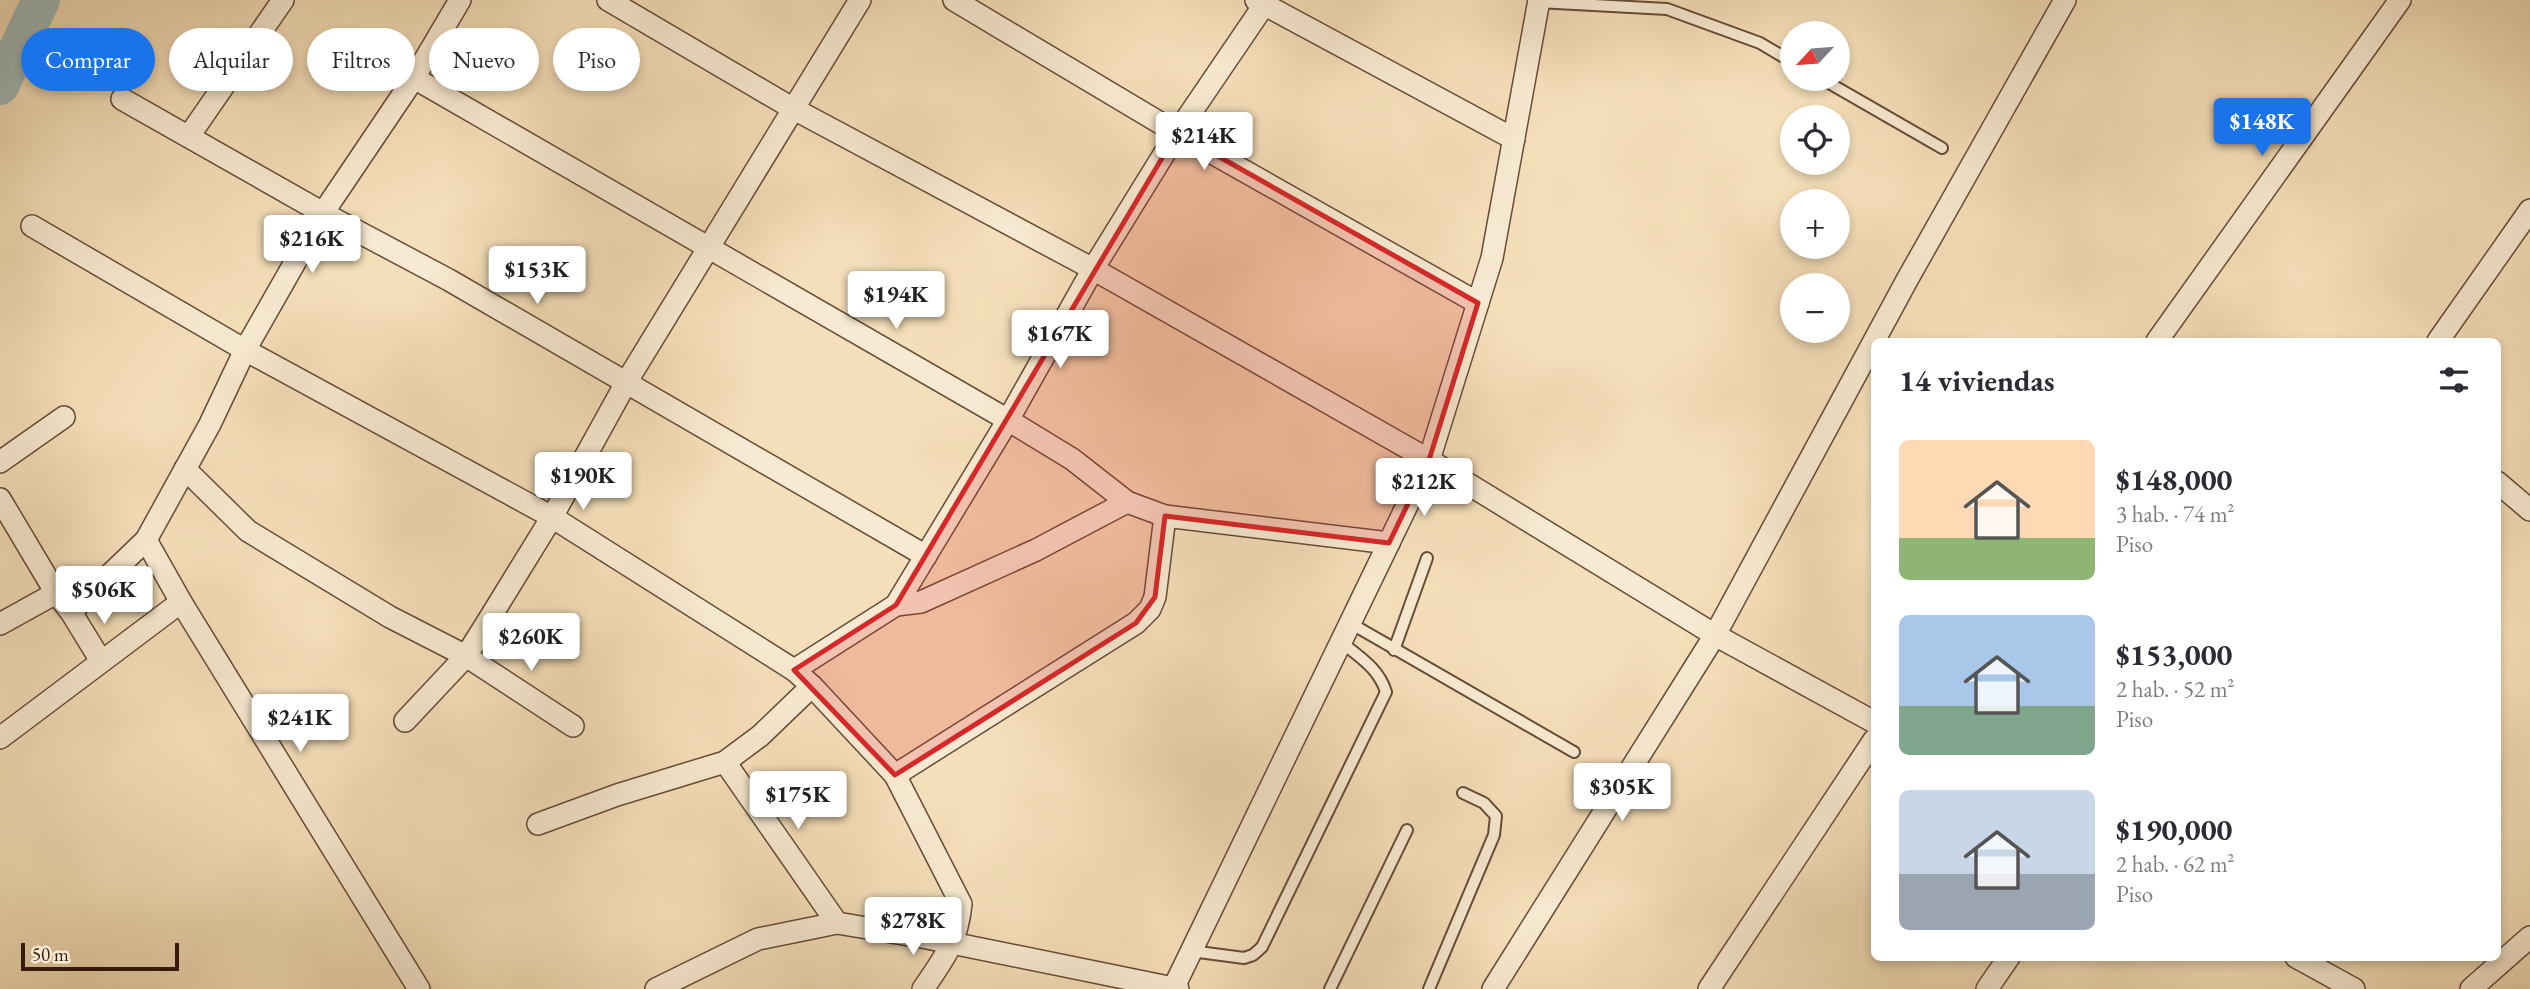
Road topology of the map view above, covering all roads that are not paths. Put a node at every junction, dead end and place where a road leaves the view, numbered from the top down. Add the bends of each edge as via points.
1 (283, 0) edge
2 (460, 0) edge
3 (608, 0) edge
4 (860, 0) edge
5 (954, 0) edge
6 (2065, 0) edge
7 (2400, 0) edge
8 (1538, 1) edge
9 (1260, 2) edge
10 (1780, 55) edge
11 (415, 76) edge
12 (415, 79) edge
13 (405, 91) edge
14 (1843, 91) edge
15 (122, 99) dead end
16 (792, 108) junction
17 (1177, 133) junction
18 (189, 135) junction
19 (1514, 139) junction
20 (1942, 148) dead end
21 (2530, 210) edge
22 (323, 213) junction
23 (32, 226) dead end
24 (708, 246) junction
25 (1093, 269) junction
26 (1478, 303) junction
27 (1876, 338) edge
28 (2159, 338) edge
29 (2440, 338) edge
30 (1871, 347) edge
31 (245, 350) junction
32 (626, 381) junction
33 (64, 417) dead end
34 (1008, 420) junction
35 (1429, 460) junction
36 (0, 462) edge
37 (185, 469) junction
38 (2501, 485) edge
39 (0, 499) edge
40 (1127, 502) junction
41 (2530, 510) edge
42 (1165, 516) junction
43 (552, 517) junction
44 (146, 540) junction
45 (1389, 543) junction
46 (926, 556) junction
47 (1427, 558) dead end
48 (55, 593) junction
49 (181, 602) junction
50 (896, 605) junction
51 (71, 612) junction
52 (0, 624) edge
53 (1345, 633) junction
54 (1715, 635) junction
55 (1394, 650) junction
56 (466, 656) junction
57 (101, 661) junction
58 (794, 670) junction
59 (812, 686) junction
60 (1871, 720) edge
61 (405, 721) dead end
62 (573, 726) dead end
63 (0, 738) edge
64 (1871, 745) edge
65 (1574, 752) dead end
66 (725, 762) junction
67 (895, 775) junction
68 (1464, 793) dead end
69 (538, 824) dead end
70 (1407, 830) dead end
71 (837, 923) junction
72 (2530, 937) edge
73 (953, 943) junction
74 (1191, 951) junction
75 (2006, 961) edge
76 (2303, 961) edge
77 (419, 989) edge
78 (656, 989) edge
79 (923, 989) edge
80 (1175, 989) edge
81 (1330, 989) edge
82 (1429, 989) edge
83 (1493, 989) edge
84 (1709, 989) edge
85 (1987, 989) edge
86 (2354, 989) edge
87 (2471, 989) edge

1 - 18 street
2 - 11 street
3 - 16 street
4 - 16 street
5 - 17 street
6 - 27 street
7 - 28 street
8 - 10 lane via 1667,9
8 - 19 street
9 - 17 street
9 - 19 street
12 - 24 street
13 - 22 street
14 - 20 lane
15 - 18 street
16 - 24 street
16 - 25 street
17 - 25 street
17 - 26 street
18 - 22 street
19 - 26 street via 1492,258
21 - 29 street
22 - 31 street
22 - 32 street
23 - 31 street
24 - 32 street
24 - 34 street
25 - 34 street
25 - 35 street
26 - 35 street
30 - 54 street
31 - 37 street
31 - 43 street
32 - 43 street
32 - 46 street
33 - 36 street
34 - 40 street via 1072,458
34 - 46 street
35 - 45 street
35 - 54 street
37 - 44 street
37 - 56 street via 248,531 390,617
38 - 41 street
39 - 48 street
40 - 42 street
40 - 50 street via 921,602
42 - 45 street
42 - 67 street via 1155,597 1136,623
43 - 56 street
43 - 58 street
44 - 49 street
44 - 51 street
45 - 53 street
46 - 50 street
47 - 55 lane
48 - 51 street
48 - 52 street
49 - 57 street
49 - 77 street
50 - 58 street
51 - 57 street
53 - 55 lane
53 - 74 street
53 - 74 lane via 1382,678 1386,692 1262,947 1244,958
54 - 60 street
54 - 83 street
55 - 65 lane
56 - 61 street
56 - 62 street
57 - 63 street
58 - 59 street
59 - 66 street
59 - 67 street
64 - 84 street
66 - 69 street
66 - 71 street
67 - 73 street via 961,904
68 - 82 lane via 1484,803 1496,816 1494,835
70 - 81 lane
71 - 73 street
71 - 78 street via 758,939
72 - 87 street
73 - 79 street
73 - 80 street
74 - 80 street
75 - 85 street
76 - 86 street

